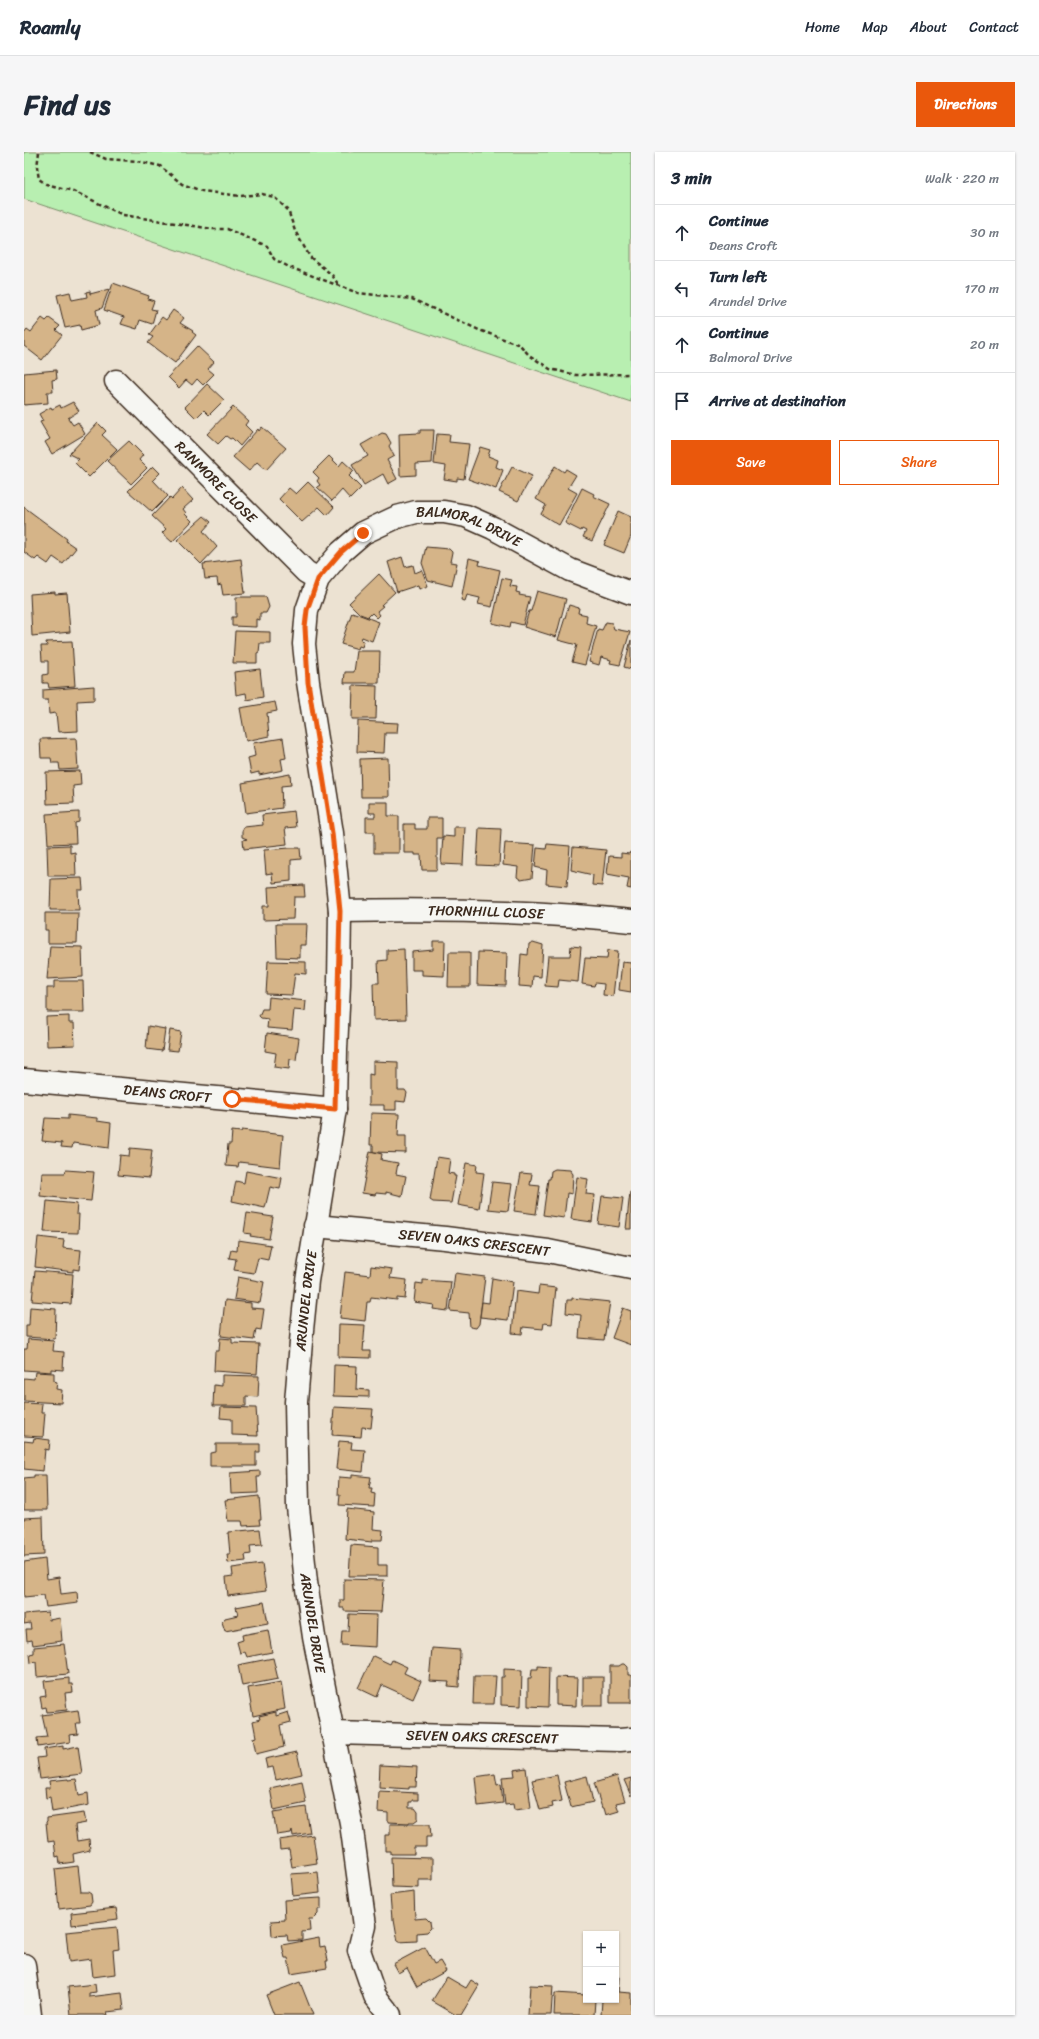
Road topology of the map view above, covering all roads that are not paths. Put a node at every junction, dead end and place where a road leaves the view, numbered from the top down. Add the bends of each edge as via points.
1 (116, 381) dead end
2 (318, 579) junction
3 (631, 593) edge
4 (340, 911) junction
5 (631, 921) edge
6 (24, 1080) edge
7 (335, 1109) junction
8 (315, 1226) junction
9 (631, 1268) edge
10 (332, 1732) junction
11 (631, 1739) edge
12 (24, 1966) edge
13 (30, 2015) edge
14 (390, 2015) edge

1 - 2 street, RANMORE CLOSE via 306,572
2 - 3 street, BALMORAL DRIVE via 341,552 363,533 397,517 416,512 444,512 466,516 570,570
2 - 4 street, ARUNDEL DRIVE via 307,610 304,644 332,833
4 - 5 street, THORNHILL CLOSE via 434,909
4 - 7 street, ARUNDEL DRIVE
6 - 7 street, DEANS CROFT
7 - 8 street, ARUNDEL DRIVE
8 - 9 street, SEVEN OAKS CRESCENT via 548,1251
8 - 10 street, ARUNDEL DRIVE via 307,1281 296,1402 298,1507 307,1589
10 - 11 street, SEVEN OAKS CRESCENT
10 - 14 street, ARUNDEL DRIVE via 351,1823 365,1926 359,1950 375,1996
12 - 13 street

